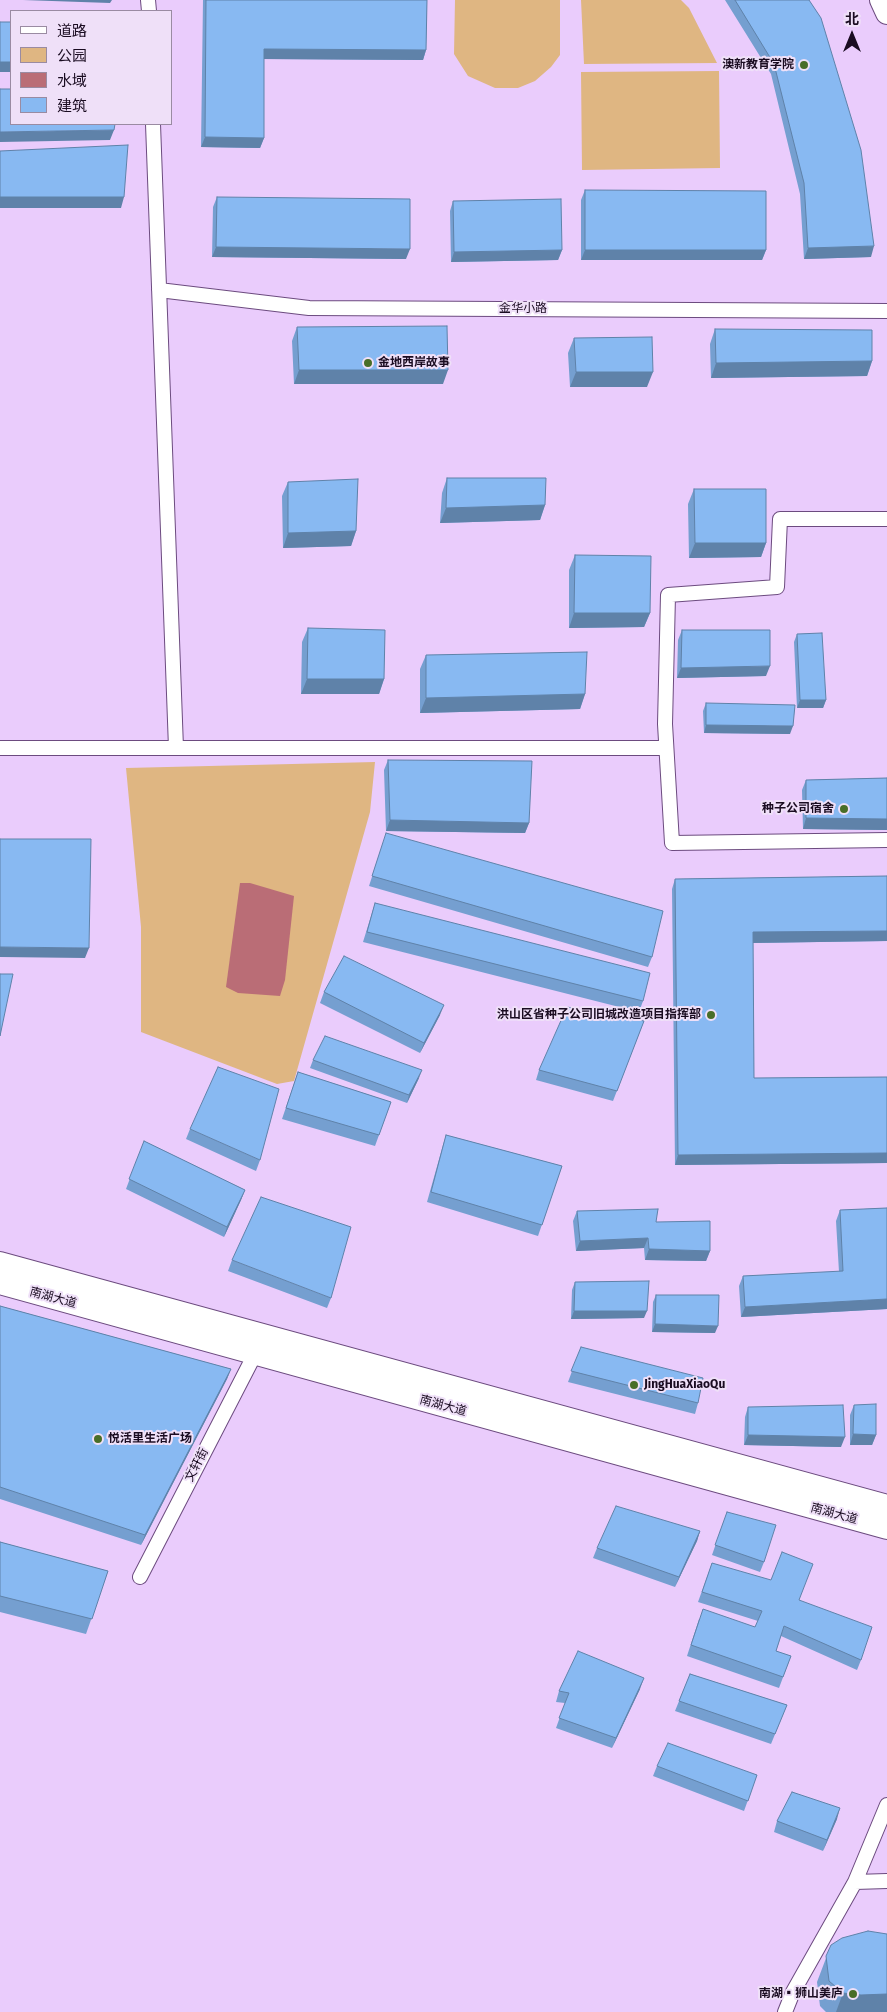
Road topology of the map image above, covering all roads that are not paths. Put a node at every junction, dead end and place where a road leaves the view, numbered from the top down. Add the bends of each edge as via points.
1 (881, 0) edge
2 (887, 13) edge
3 (153, 125) edge
4 (159, 290) junction
5 (887, 311) edge
6 (887, 519) edge
7 (0, 748) edge
8 (176, 748) junction
9 (665, 748) junction
10 (887, 840) edge
11 (0, 1263) edge
12 (0, 1283) edge
13 (255, 1354) junction
14 (887, 1506) edge
15 (887, 1528) edge
16 (140, 1577) dead end
17 (887, 1805) edge
18 (887, 1880) edge
19 (854, 1882) junction
20 (785, 2012) edge

1 - 2 main road
3 - 4 street
4 - 5 street, 金华小路 via 309,308
4 - 8 street
6 - 9 street via 780,519 777,587 668,595
7 - 8 street
8 - 9 street
9 - 10 street via 672,843
11 - 14 main road, 南湖大道
12 - 13 main road, 南湖大道
13 - 15 main road, 南湖大道
13 - 16 street, 文轩街
17 - 19 street
18 - 19 street
19 - 20 street

